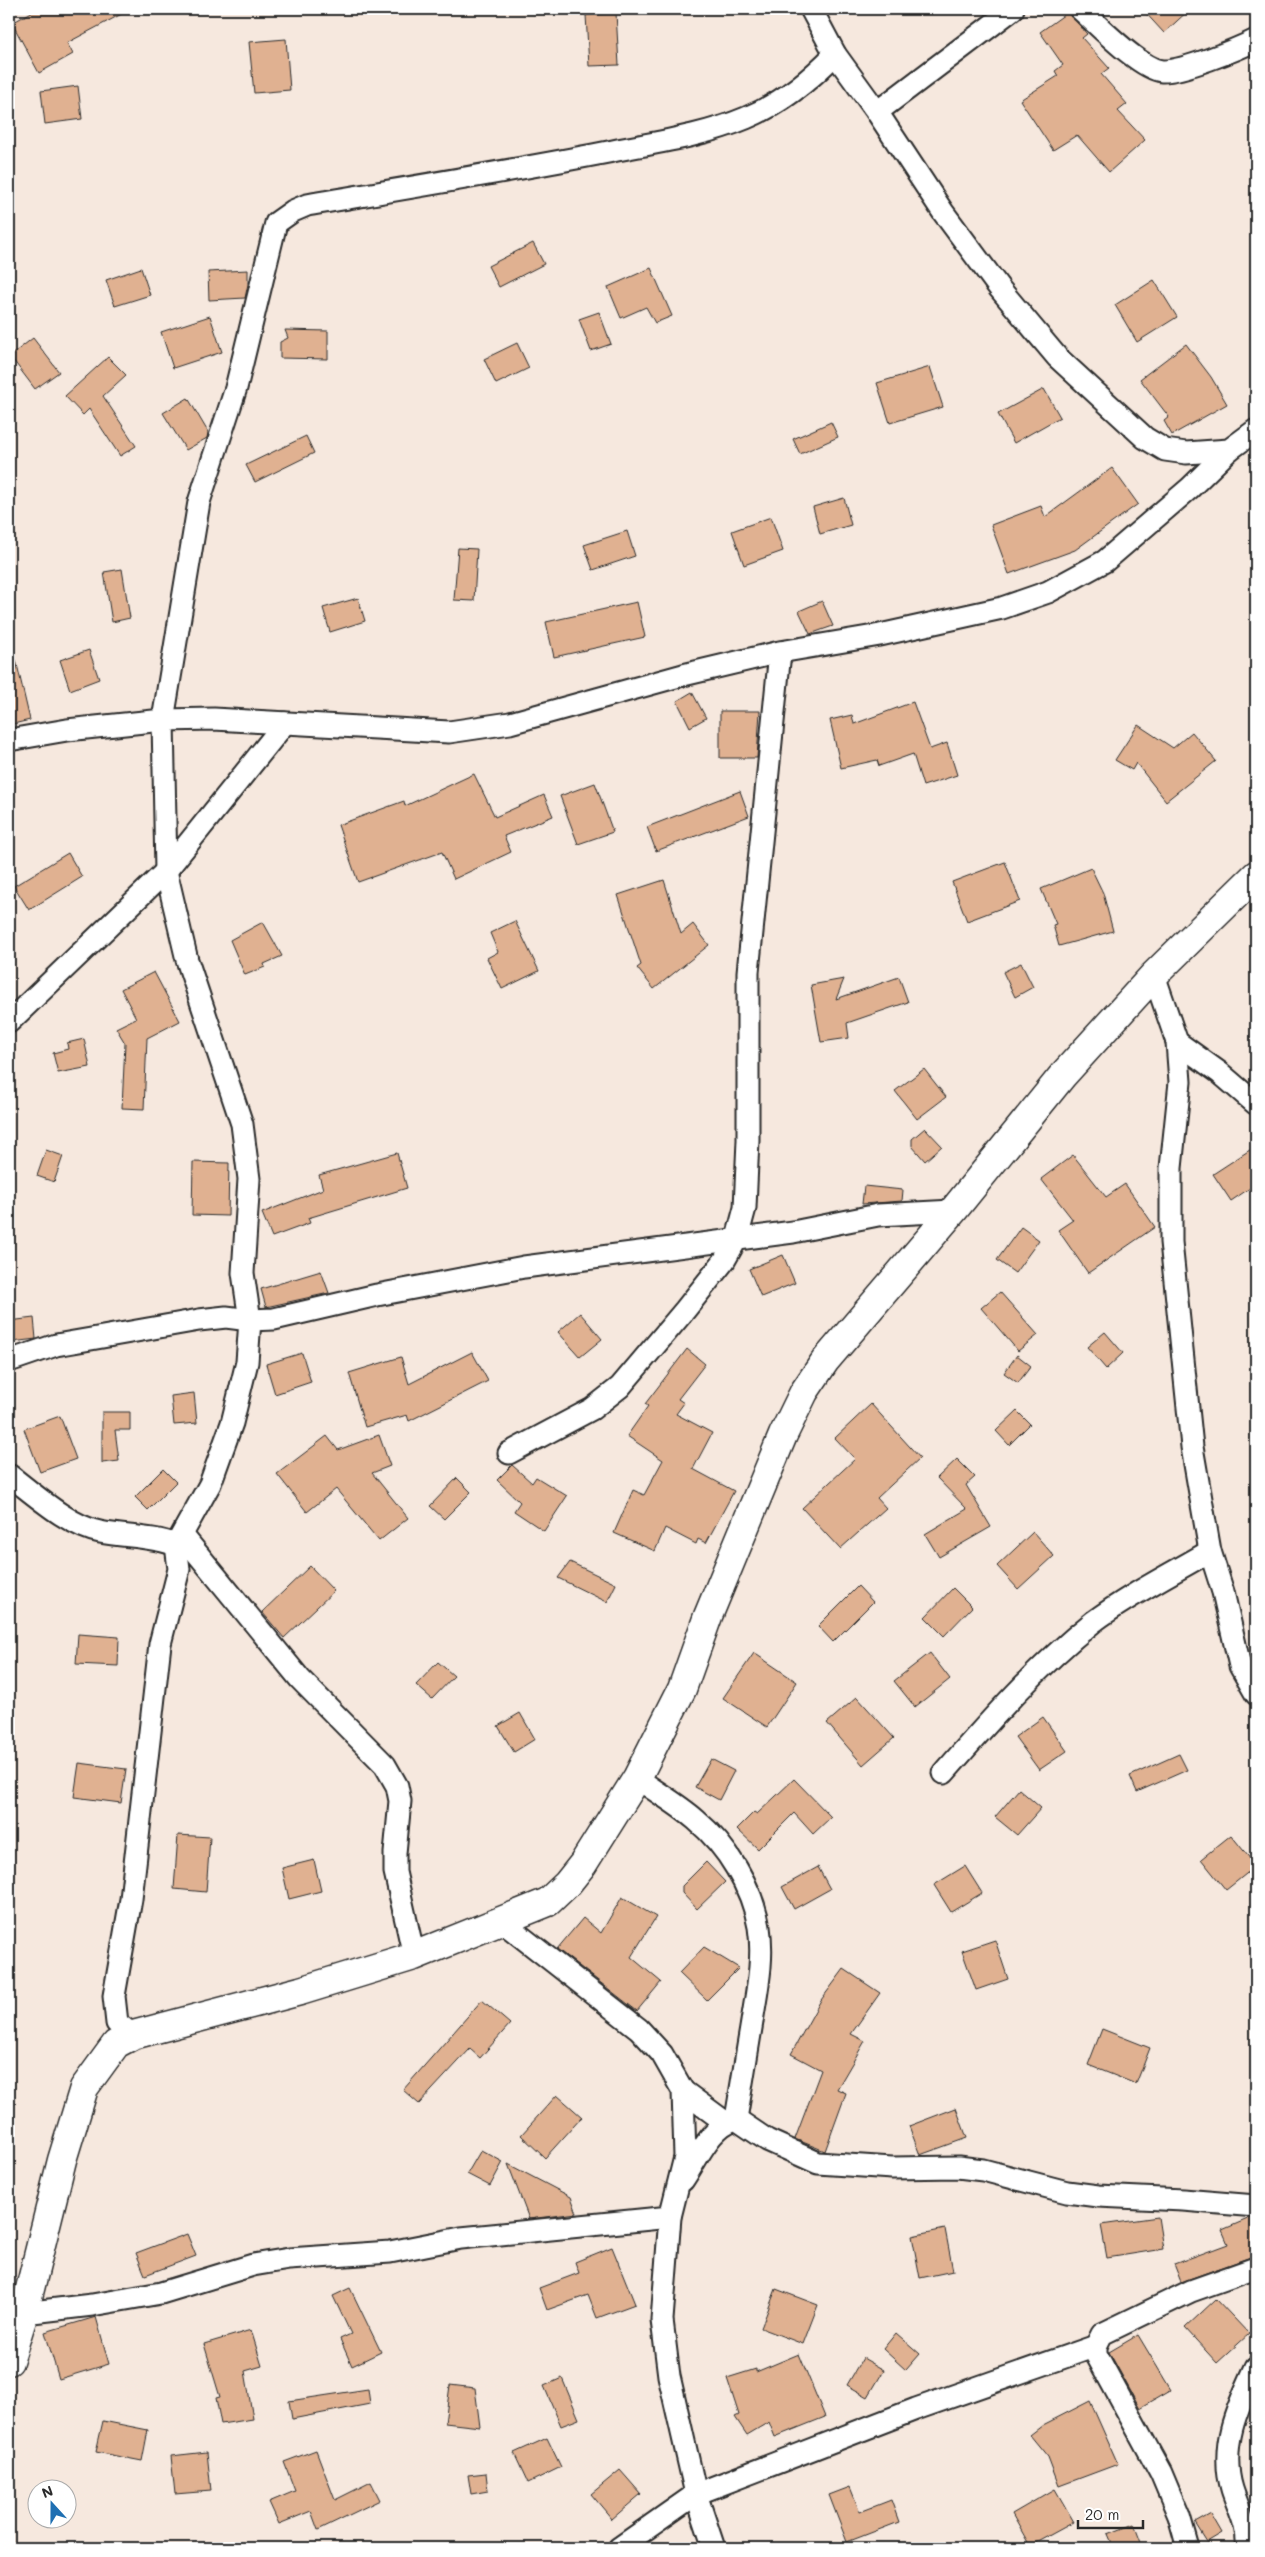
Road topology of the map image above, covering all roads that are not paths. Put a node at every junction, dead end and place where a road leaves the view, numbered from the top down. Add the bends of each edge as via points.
1 (811, 9) edge
2 (1013, 9) edge
3 (1080, 9) edge
4 (1256, 40) edge
5 (835, 54) junction
6 (877, 112) junction
7 (1256, 430) edge
8 (1229, 450) junction
9 (780, 652) junction
10 (163, 720) junction
11 (285, 723) junction
12 (9, 740) edge
13 (166, 871) junction
14 (1256, 875) edge
15 (1154, 975) junction
16 (9, 1022) edge
17 (1177, 1042) junction
18 (1256, 1104) edge
19 (953, 1211) junction
20 (737, 1238) junction
21 (250, 1320) junction
22 (9, 1361) edge
23 (509, 1453) dead end
24 (9, 1475) edge
25 (180, 1541) junction
26 (1210, 1551) junction
27 (1256, 1694) edge
28 (944, 1773) dead end
29 (637, 1778) junction
30 (500, 1920) junction
31 (414, 1956) junction
32 (133, 2036) junction
33 (683, 2091) junction
34 (730, 2121) junction
35 (679, 2186) junction
36 (1256, 2206) edge
37 (670, 2217) junction
38 (1256, 2268) edge
39 (24, 2313) junction
40 (1096, 2346) junction
41 (10, 2352) edge
42 (1256, 2367) edge
43 (696, 2494) junction
44 (1250, 2545) edge
45 (619, 2548) edge
46 (714, 2548) edge
47 (1188, 2548) edge

1 - 5 street
2 - 6 street
3 - 4 street via 1143,63 1160,71 1211,58
5 - 6 street
5 - 10 street via 810,80 776,104 709,131 521,169 307,205 276,223 236,388 199,502
6 - 8 street via 943,212 1056,357 1145,438 1165,450 1186,453
7 - 8 street
8 - 9 street via 1105,561 1048,592 984,612 880,635
9 - 11 street via 510,723 449,732
9 - 20 street via 748,972 746,1198
10 - 11 street
10 - 12 street
10 - 13 street
11 - 13 street
13 - 16 street
13 - 21 street via 187,960 242,1124 249,1179 243,1273
14 - 15 street
15 - 17 street
15 - 19 street via 1063,1074
17 - 18 street
17 - 26 street via 1180,1082 1171,1168 1170,1242 1192,1447
19 - 20 street via 878,1215 793,1232
19 - 29 street via 825,1361 804,1392 782,1435 708,1616 682,1689
20 - 21 street via 524,1267 377,1295 274,1319
20 - 23 street via 685,1310 620,1387 592,1409
21 - 22 street via 226,1317 199,1320 56,1345
21 - 25 street via 247,1362 232,1423 210,1484
24 - 25 street via 71,1520 98,1532
25 - 31 street via 300,1679 385,1765 397,1786 400,1801 395,1872
25 - 32 street via 178,1569 160,1644 131,1900 114,1996 117,2023
26 - 27 street via 1240,1666
26 - 28 street via 1095,1621 1059,1651 1026,1681
29 - 30 street via 567,1884 548,1902
29 - 34 street via 696,1820 719,1844 734,1865 759,1926 759,1978
30 - 31 street
30 - 33 street via 638,2029 662,2054
31 - 32 street
32 - 39 street via 116,2044 84,2088 62,2160
33 - 34 street
33 - 35 street via 685,2157
34 - 35 street via 714,2133
34 - 36 street via 818,2163 892,2168 958,2167 1098,2196
35 - 37 street
37 - 39 street via 461,2238 390,2252 289,2259 253,2265 160,2293
37 - 43 street via 662,2320 669,2376
38 - 40 street via 1191,2291 1102,2334
39 - 41 street
40 - 43 street via 916,2409
40 - 47 street via 1096,2354 1161,2473
42 - 44 street via 1240,2401 1226,2453 1228,2476
43 - 45 street
43 - 46 street

